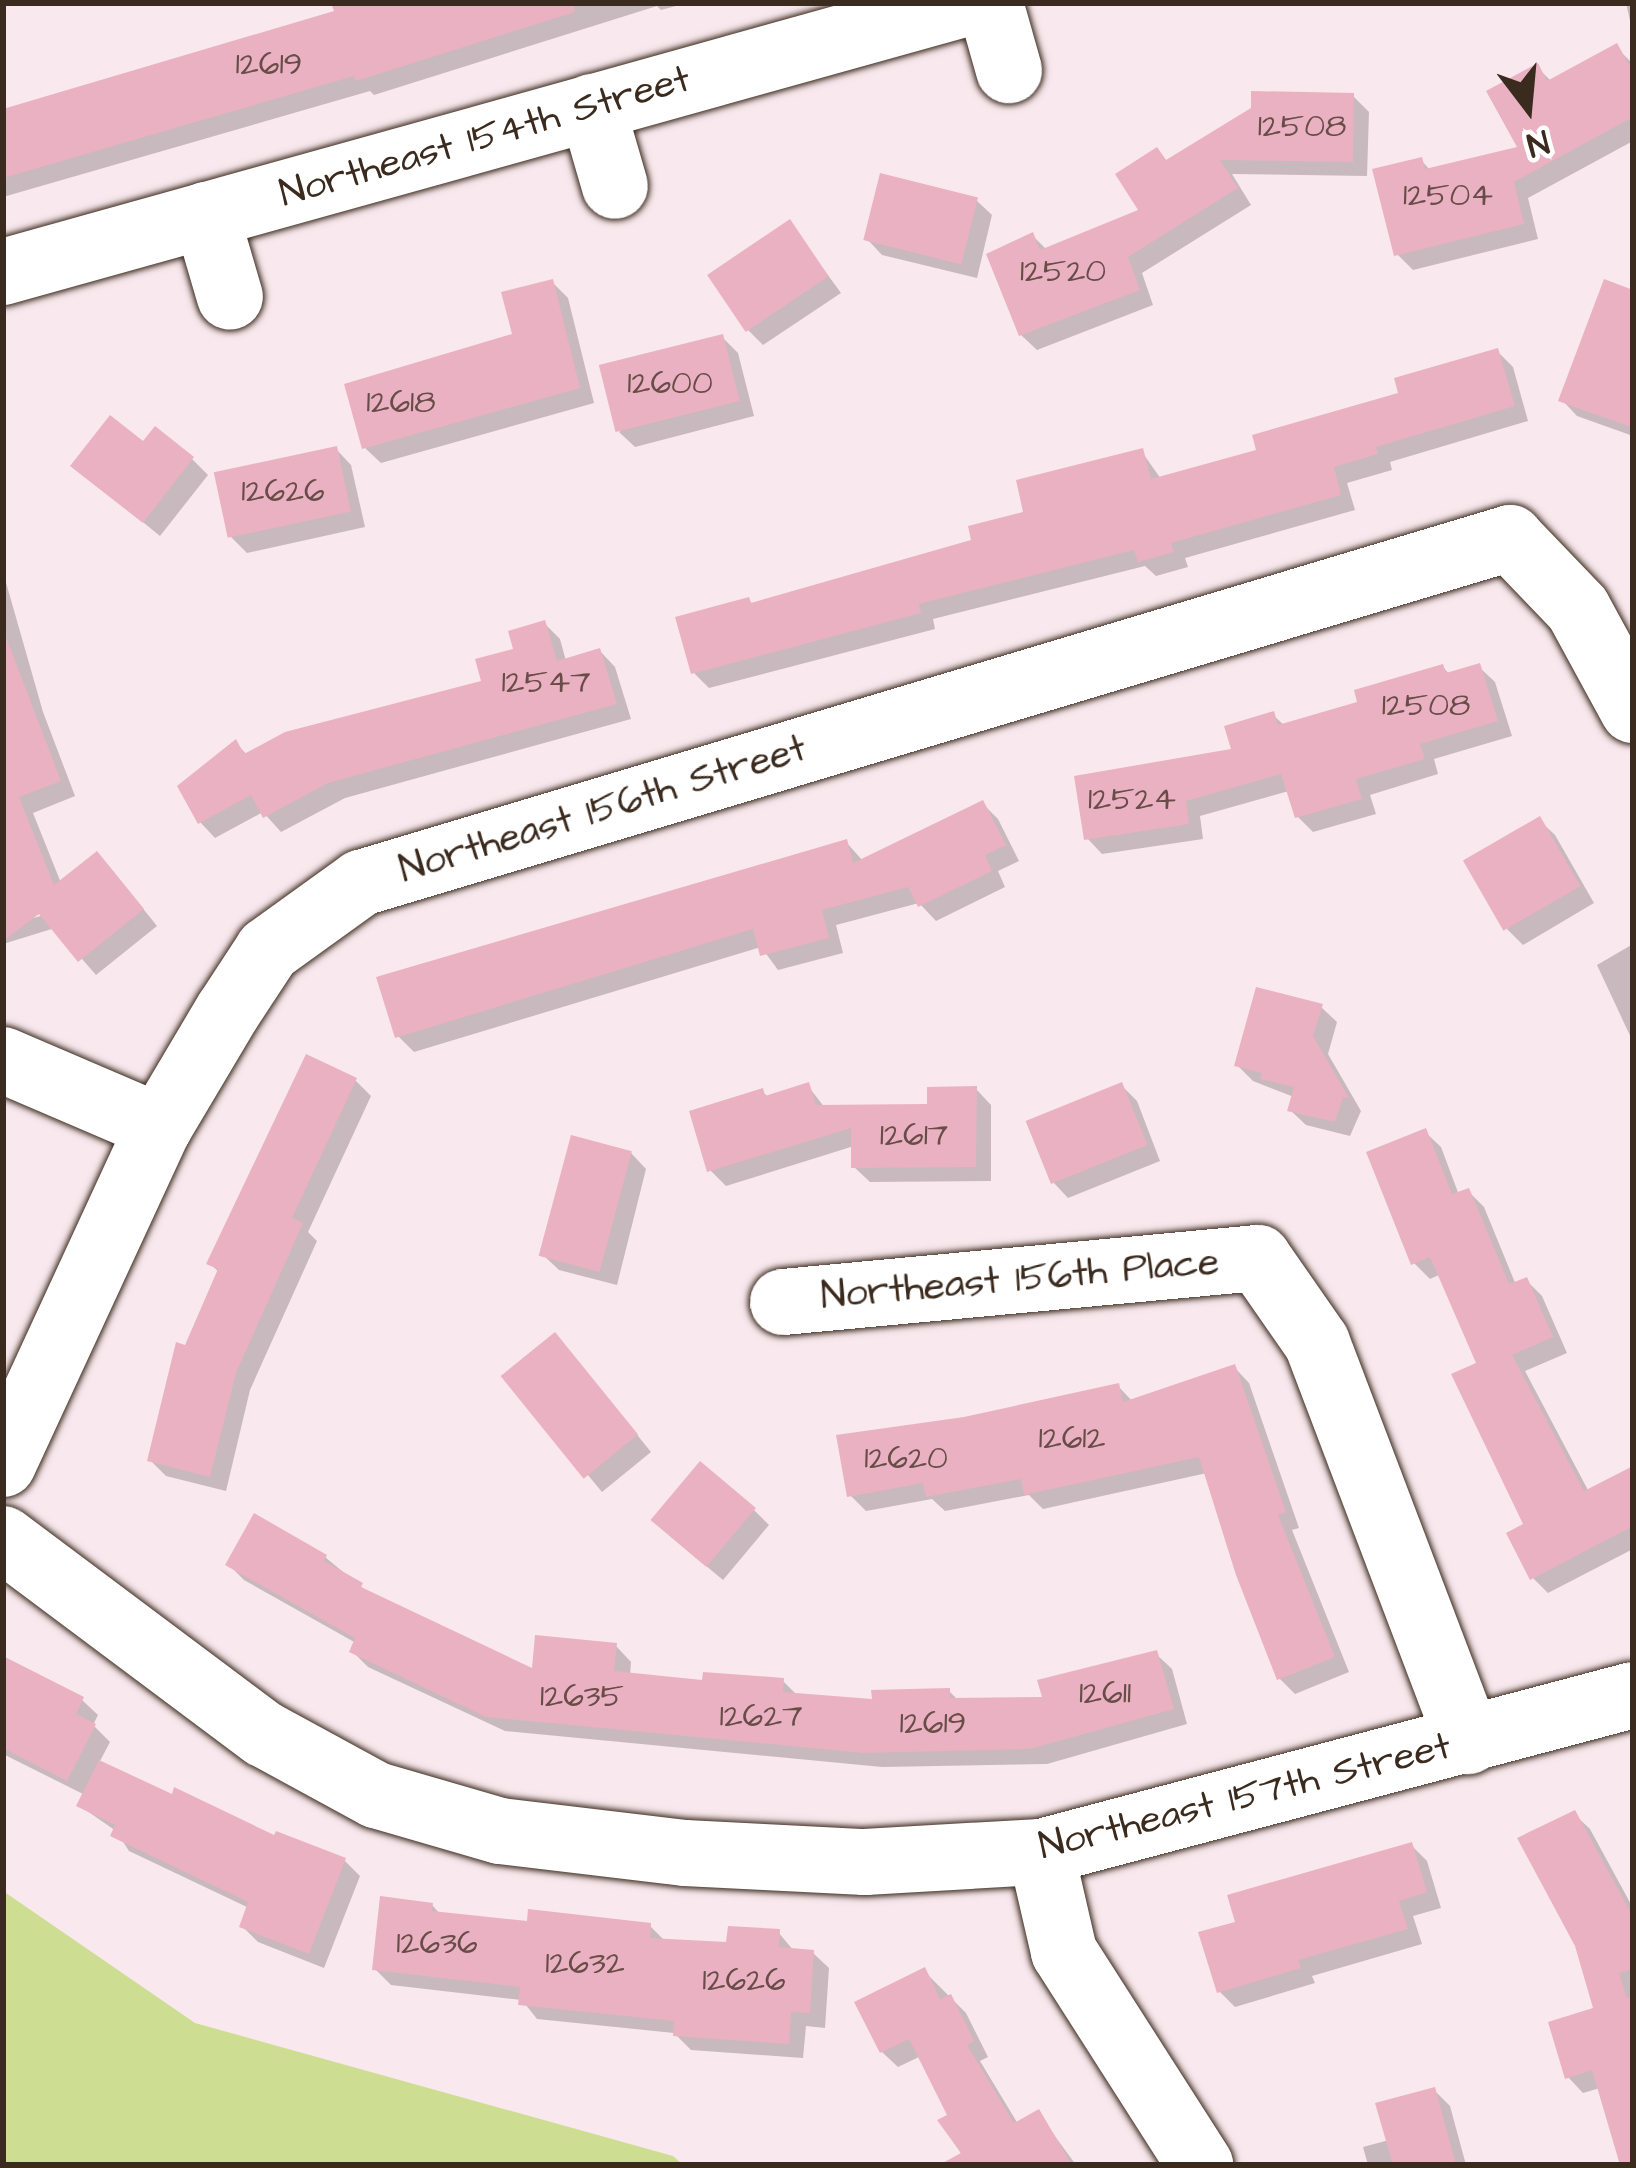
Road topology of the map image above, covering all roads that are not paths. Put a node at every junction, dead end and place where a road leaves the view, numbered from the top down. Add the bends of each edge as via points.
1 (967, 3) edge
2 (990, 3) edge
3 (1009, 70) dead end
4 (592, 107) junction
5 (615, 186) dead end
6 (206, 215) junction
7 (3, 272) edge
8 (230, 297) dead end
9 (1633, 710) edge
10 (3, 1060) edge
11 (159, 1127) junction
12 (783, 1302) dead end
13 (3, 1464) edge
14 (3, 1539) edge
15 (1633, 1695) edge
16 (1468, 1741) junction
17 (1042, 1852) junction
18 (1200, 2165) edge

1 - 4 street, Northeast 154th Street
2 - 3 street
4 - 5 street
4 - 6 street, Northeast 154th Street
6 - 7 street, Northeast 154th Street
6 - 8 street
9 - 11 street, Northeast 156th Street via 1578,609 1510,538 361,883 268,950
10 - 11 street
11 - 13 street, Northeast 156th Street
12 - 16 street, Northeast 156th Place via 1258,1258 1317,1343
14 - 17 street, Northeast 157th Street via 264,1734 376,1795 500,1831 685,1853 865,1862
15 - 16 street, Northeast 157th Street
16 - 17 street, Northeast 157th Street
17 - 18 street via 1064,1952

